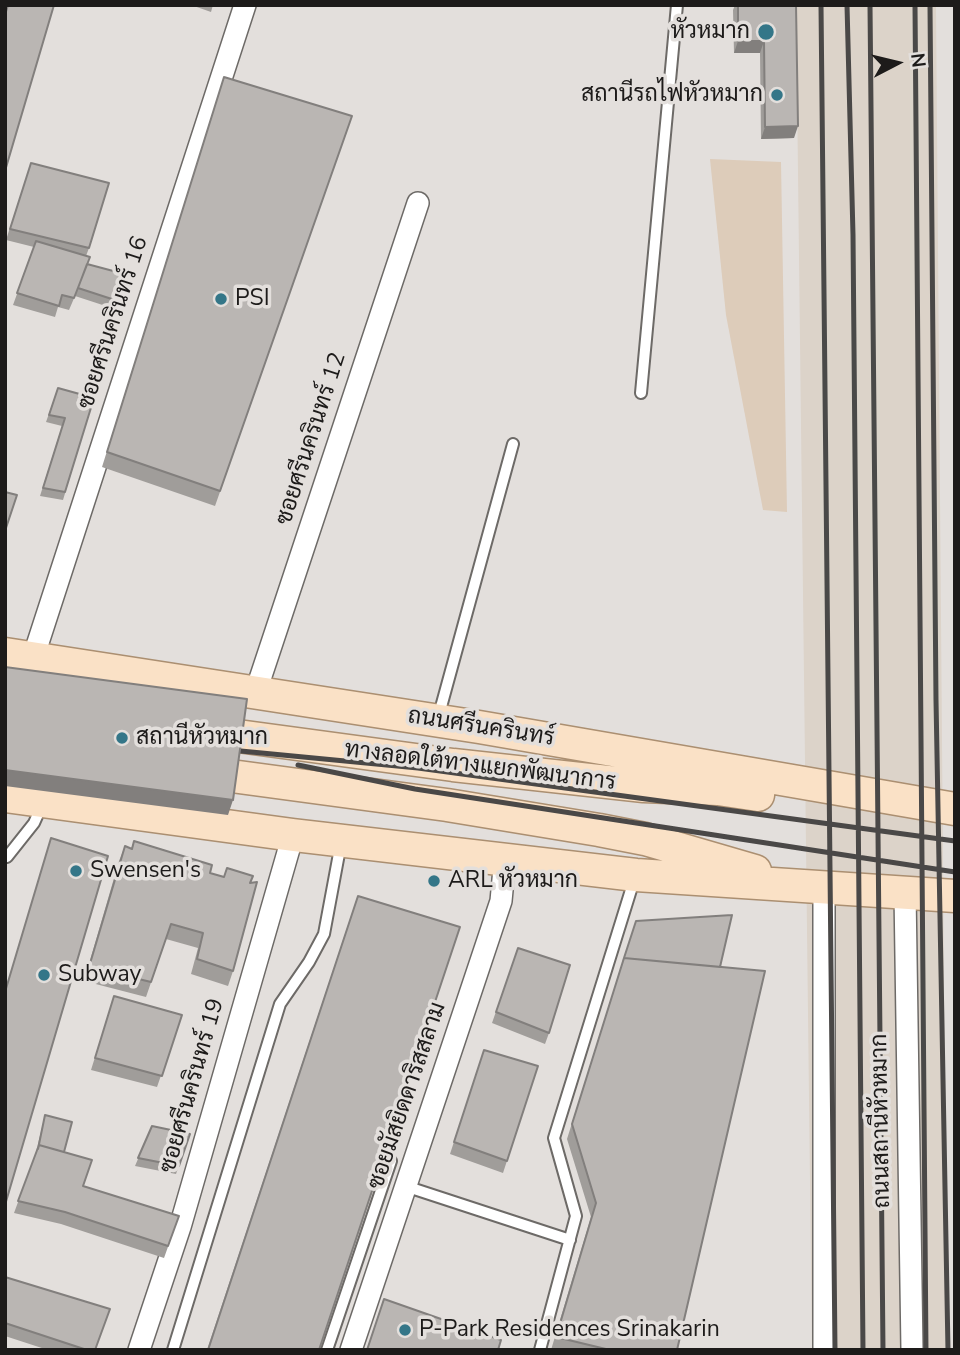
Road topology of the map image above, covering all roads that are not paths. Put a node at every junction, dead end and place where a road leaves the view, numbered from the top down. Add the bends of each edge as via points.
1 (245, 5) edge
2 (677, 5) edge
3 (418, 203) dead end
4 (641, 393) dead end
5 (513, 444) dead end
6 (19, 656) edge
7 (256, 691) junction
8 (438, 721) junction
9 (168, 726) edge
10 (171, 768) edge
11 (5, 796) edge
12 (44, 801) junction
13 (955, 810) edge
14 (955, 822) edge
15 (293, 835) junction
16 (341, 841) junction
17 (7, 857) edge
18 (505, 858) junction
19 (636, 875) junction
20 (812, 887) junction
21 (905, 892) junction
22 (955, 896) edge
23 (391, 1161) edge
24 (405, 1186) junction
25 (570, 1240) junction
26 (139, 1350) edge
27 (173, 1350) edge
28 (327, 1350) edge
29 (351, 1350) edge
30 (540, 1350) edge
31 (824, 1350) edge
32 (912, 1350) edge

1 - 6 street, ซอยศรีนครินทร์ 16
2 - 4 lane
3 - 7 street, ซอยศรีนครินทร์ 12
5 - 8 lane
6 - 7 main road, ถนนศรีนครินทร์
7 - 8 main road, ถนนศรีนครินทร์
8 - 13 main road, ถนนศรีนครินทร์
9 - 14 main road, ทางลอดใต้ทางแยกพัฒนาการ via 453,765 644,786 718,789
10 - 20 main road, ทางลอดใต้ทางแยกพัฒนาการ via 600,830
11 - 12 main road
12 - 15 main road
12 - 17 lane via 34,823
15 - 16 main road
15 - 26 street, ซอยศรีนครินทร์ 19 via 180,1227
16 - 18 main road
16 - 27 lane via 324,934 280,1004
18 - 19 main road
18 - 24 street, ซอยมัสยิดดาริสสลาม via 501,901
19 - 20 main road
19 - 25 lane via 554,1138 576,1216
20 - 21 main road
20 - 31 street
21 - 22 main road
21 - 32 street, ถนนสถานีหัวหมาก
23 - 28 lane
24 - 25 lane
24 - 29 street, ซอยมัสยิดดาริสสลาม
25 - 30 lane

